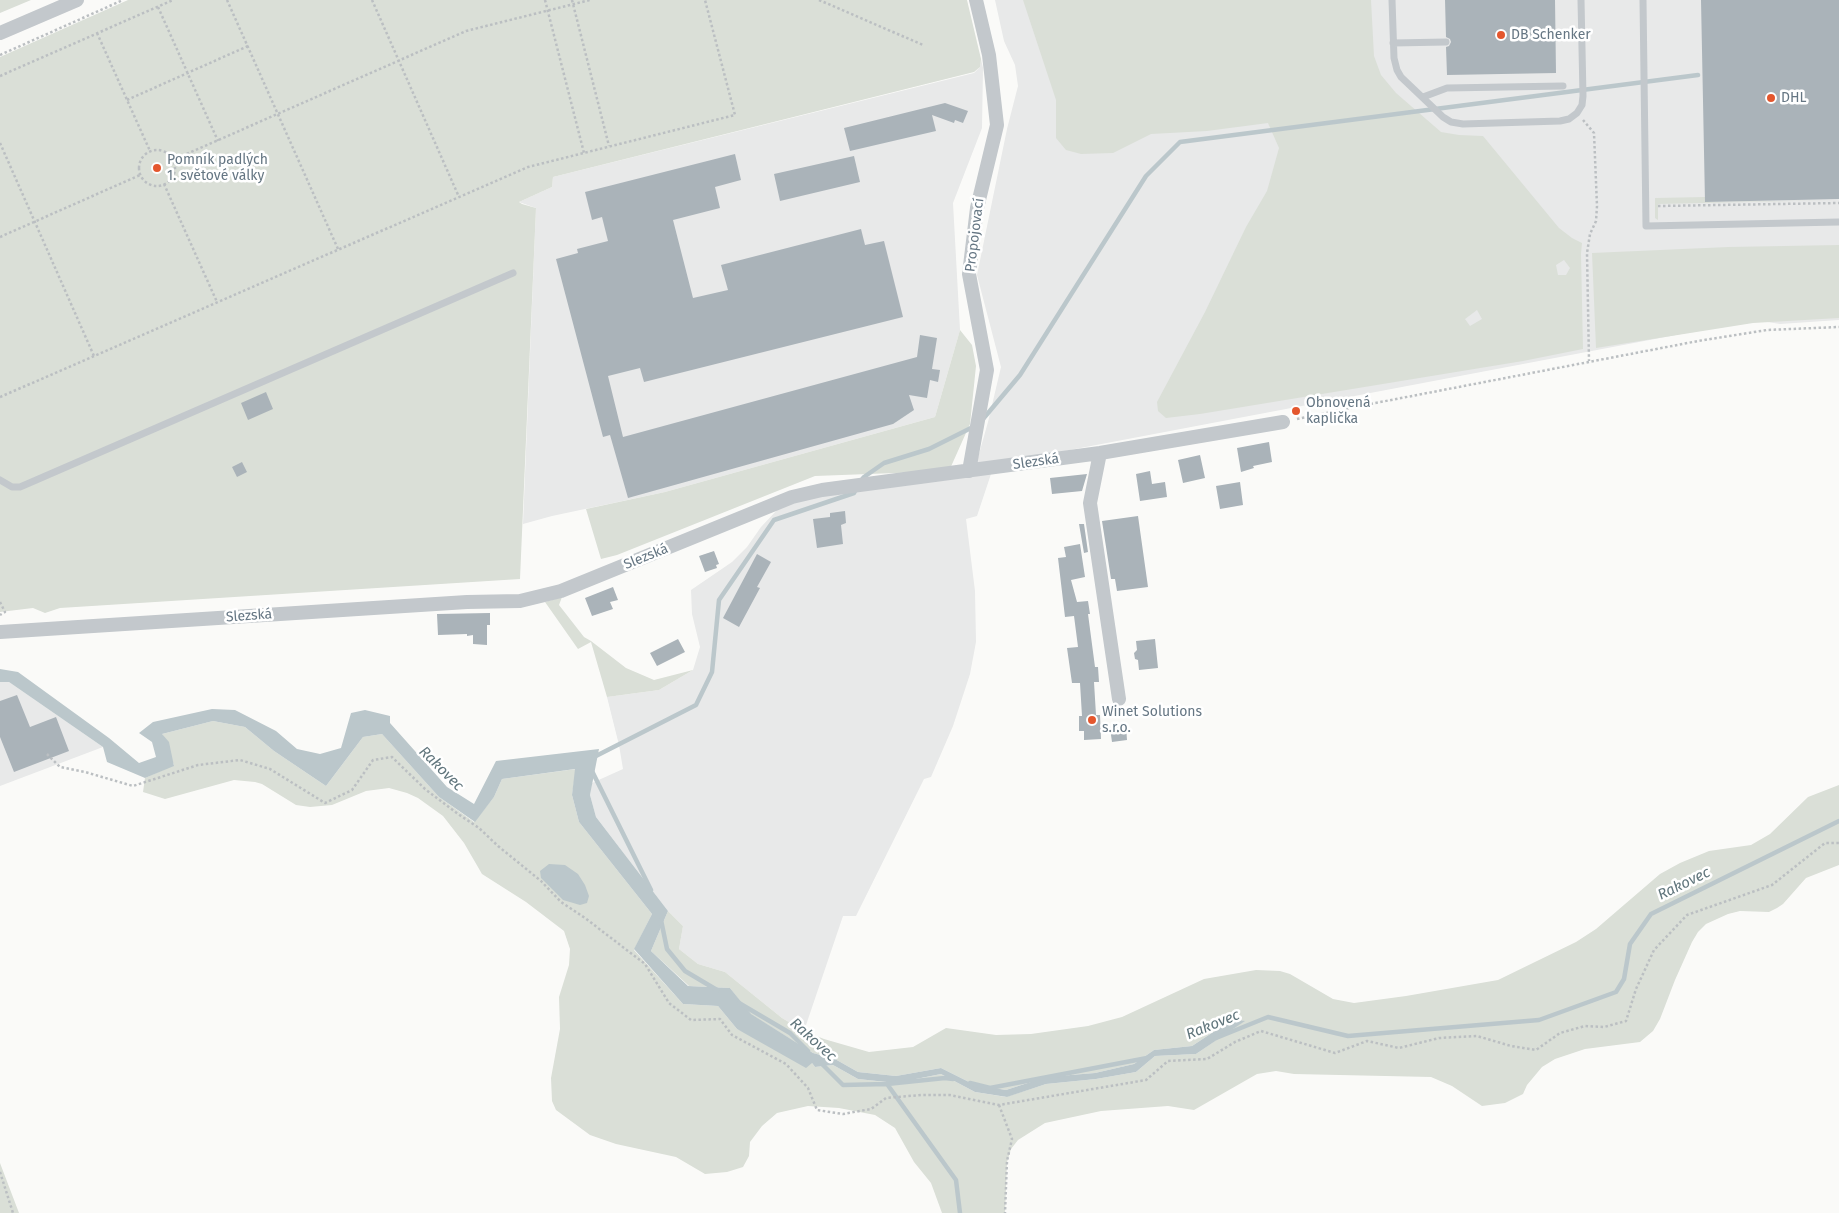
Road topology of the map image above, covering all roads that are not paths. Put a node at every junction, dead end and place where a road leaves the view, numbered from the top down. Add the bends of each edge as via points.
1 (77, 0) edge
2 (976, 0) edge
3 (1392, 0) edge
4 (1581, 0) edge
5 (1643, 0) edge
6 (0, 33) edge
7 (1446, 42) dead end
8 (1393, 43) junction
9 (1563, 86) dead end
10 (1423, 97) junction
11 (1839, 222) edge
12 (513, 273) dead end
13 (1282, 422) road end
14 (1100, 453) junction
15 (969, 471) junction
16 (0, 480) edge
17 (0, 632) edge
18 (1120, 699) dead end

1 - 6 street
2 - 15 street, Propojovací via 989,55 996,126 977,208 969,274 987,370
3 - 8 lane
4 - 10 lane via 1583,96 1577,113 1569,119 1457,124 1443,117
5 - 11 lane via 1646,226
7 - 8 lane
8 - 10 lane via 1397,70
9 - 10 lane via 1447,88
12 - 16 lane via 20,487 12,487
13 - 14 street, Slezská
14 - 15 street, Slezská
14 - 18 street via 1090,503
15 - 17 street, Slezská via 822,490 792,497 560,591 520,601

